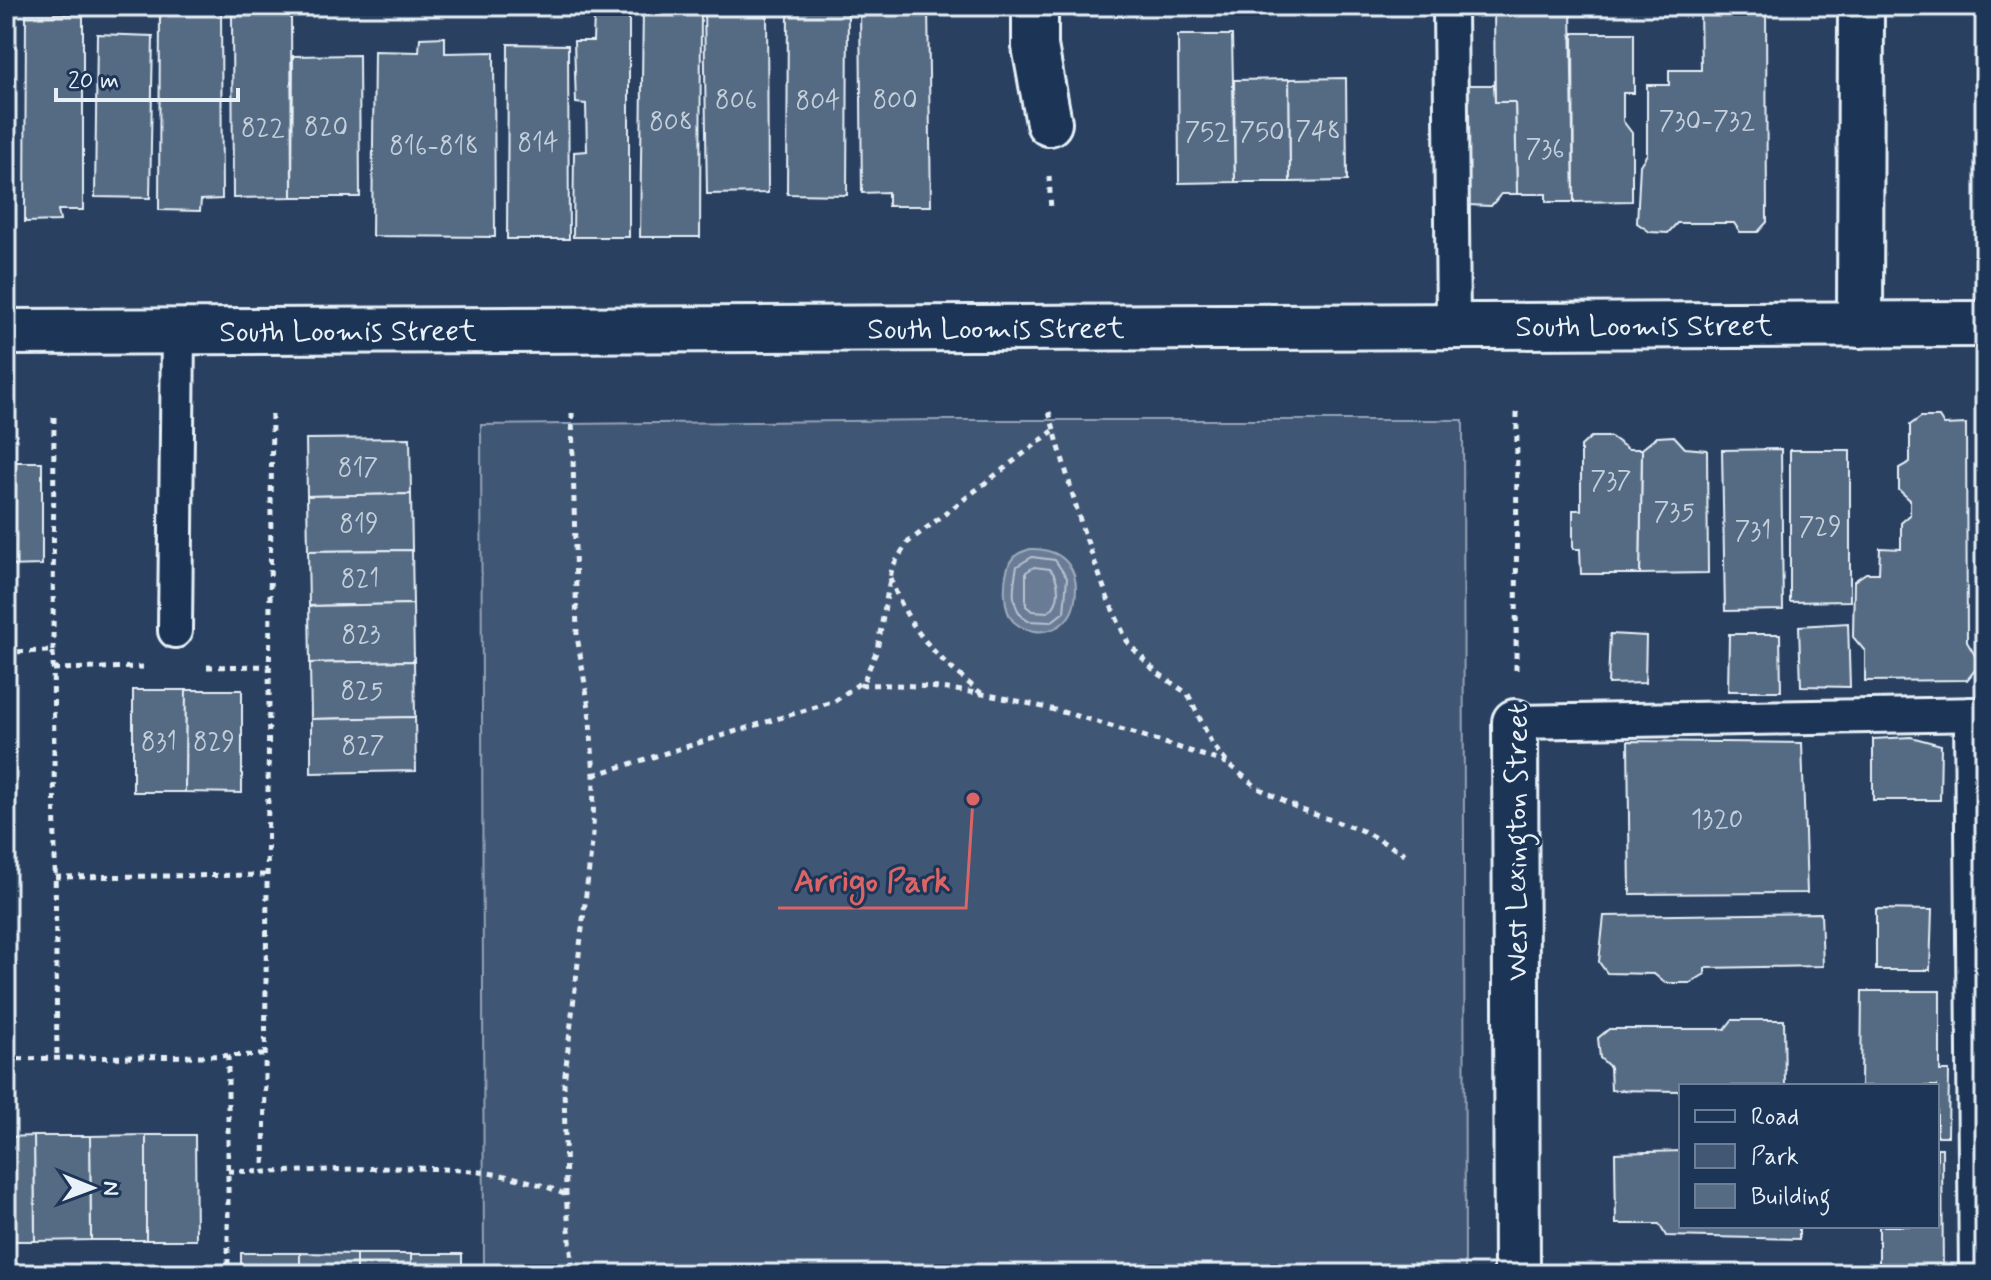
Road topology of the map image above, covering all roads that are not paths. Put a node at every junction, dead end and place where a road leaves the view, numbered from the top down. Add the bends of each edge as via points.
1 (1035, 6) edge
2 (1450, 6) edge
3 (1861, 6) edge
4 (1049, 123) dead end
5 (1985, 324) edge
6 (1453, 325) junction
7 (1860, 325) junction
8 (178, 331) junction
9 (6, 332) edge
10 (175, 631) dead end
11 (1978, 714) edge
12 (1515, 722) joint
13 (1517, 1274) edge
14 (1976, 1274) edge

1 - 4 street via 1035,46
2 - 6 lane
3 - 7 street
5 - 7 street, South Loomis Street
6 - 7 street, South Loomis Street
6 - 8 street, South Loomis Street
8 - 9 street, South Loomis Street
8 - 10 lane
11 - 12 lane
11 - 14 lane
12 - 13 street, West Lexington Street

